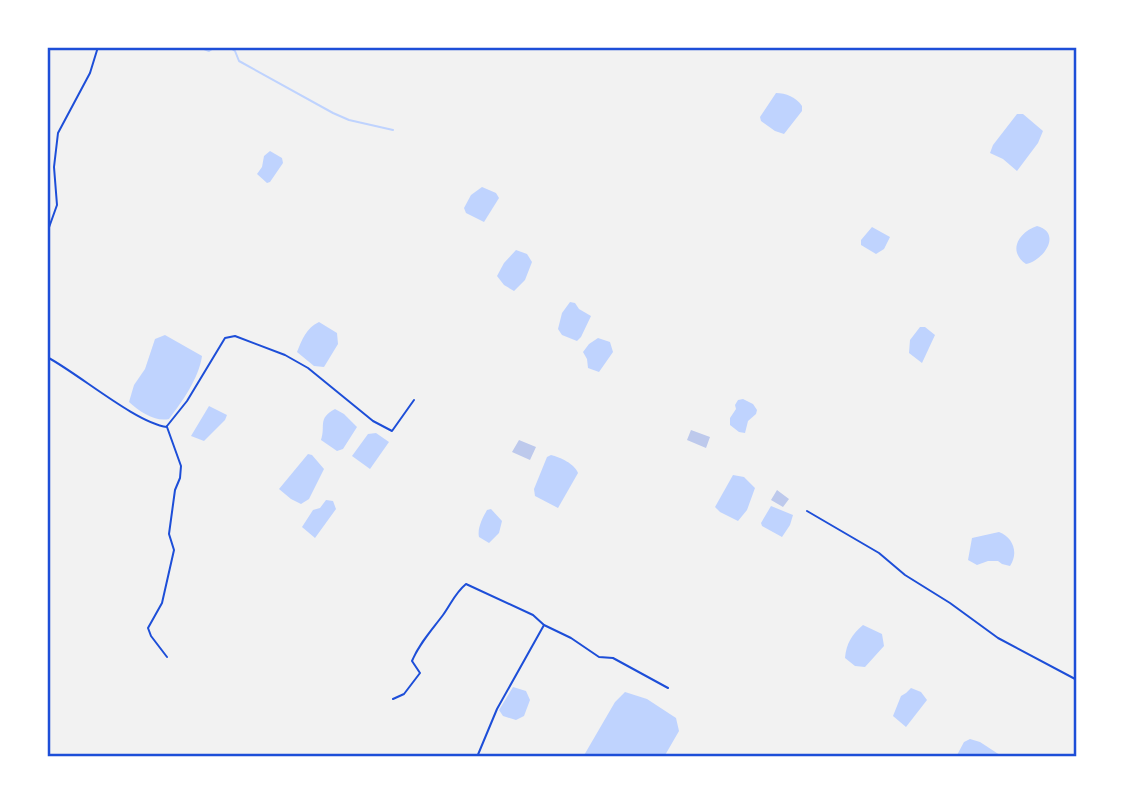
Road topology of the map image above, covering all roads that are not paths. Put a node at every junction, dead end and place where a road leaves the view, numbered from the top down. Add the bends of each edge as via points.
1 (98, 47) edge
2 (47, 233) edge
3 (47, 357) edge
4 (414, 400) dead end
5 (167, 427) junction
6 (807, 511) dead end
7 (544, 625) junction
8 (167, 657) dead end
9 (1077, 680) edge
10 (667, 688) dead end
11 (393, 699) dead end
12 (477, 757) edge

1 - 2 street via 84,86 58,133 54,167 57,205
3 - 5 street via 146,421
4 - 5 street via 392,430 373,421 307,368 235,336 225,338
5 - 8 street via 181,466 169,534 174,550 162,603 148,628
6 - 9 street via 879,553 998,638
7 - 10 street
7 - 11 street via 533,615 466,584 418,647 412,661 420,673 404,694
7 - 12 street via 496,709

